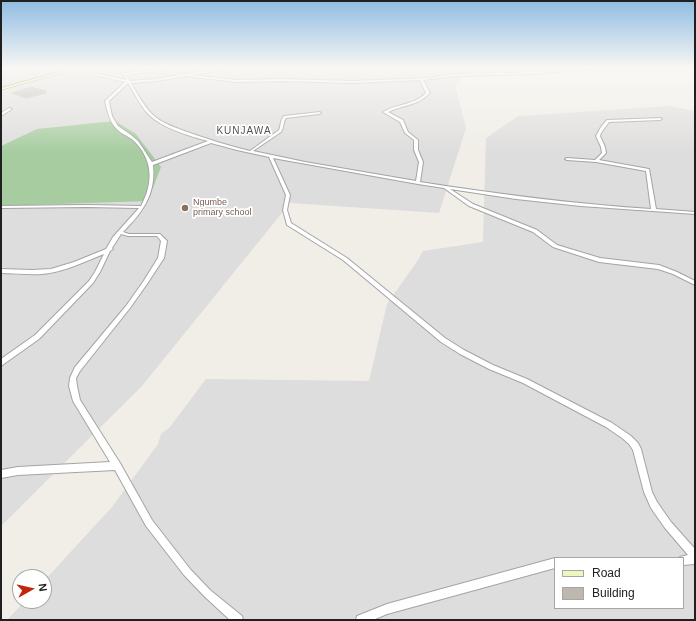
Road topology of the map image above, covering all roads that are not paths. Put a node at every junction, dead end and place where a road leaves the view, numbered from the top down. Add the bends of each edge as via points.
1 (113, 96) edge
2 (137, 96) edge
3 (426, 96) edge
4 (10, 109) dead end
5 (319, 113) dead end
6 (1, 114) edge
7 (660, 119) dead end
8 (210, 142) junction
9 (250, 152) junction
10 (270, 156) junction
11 (567, 159) dead end
12 (596, 161) junction
13 (151, 164) junction
14 (418, 183) junction
15 (445, 187) junction
16 (1, 207) edge
17 (141, 207) junction
18 (654, 210) junction
19 (695, 213) edge
20 (120, 232) junction
21 (110, 249) junction
22 (1, 271) edge
23 (695, 283) edge
24 (1, 363) edge
25 (117, 466) junction
26 (1, 474) edge
27 (695, 556) edge
28 (695, 559) edge
29 (684, 560) edge
30 (554, 563) edge
31 (238, 620) edge
32 (362, 620) edge

1 - 13 street via 107,102 114,125 142,147
2 - 8 street via 151,115 165,124
3 - 14 street via 414,104 385,112 402,120 406,132 416,140 416,150 421,162
4 - 6 street
5 - 9 street via 285,117 280,131
7 - 12 street via 608,121 598,133 597,139 604,153
8 - 9 street
8 - 13 street
9 - 10 street
10 - 14 street
10 - 27 street via 288,196 285,210 289,224 345,259 443,340 491,367 525,381 574,407 620,432 631,441 654,504
11 - 12 street
12 - 18 street via 648,170
13 - 17 street via 151,187
14 - 15 street
15 - 18 street via 582,206
15 - 23 street via 471,206 535,231 555,246 599,260 659,267
16 - 17 street
17 - 20 street
18 - 19 street
20 - 21 street
20 - 25 street via 128,235 158,235 164,241 161,258 128,307 77,369 73,378 77,401
21 - 22 street via 52,270
21 - 24 street via 98,272 80,296 37,337
25 - 26 street
25 - 31 street via 149,523 163,542 207,593
28 - 29 street
30 - 32 street via 386,609

